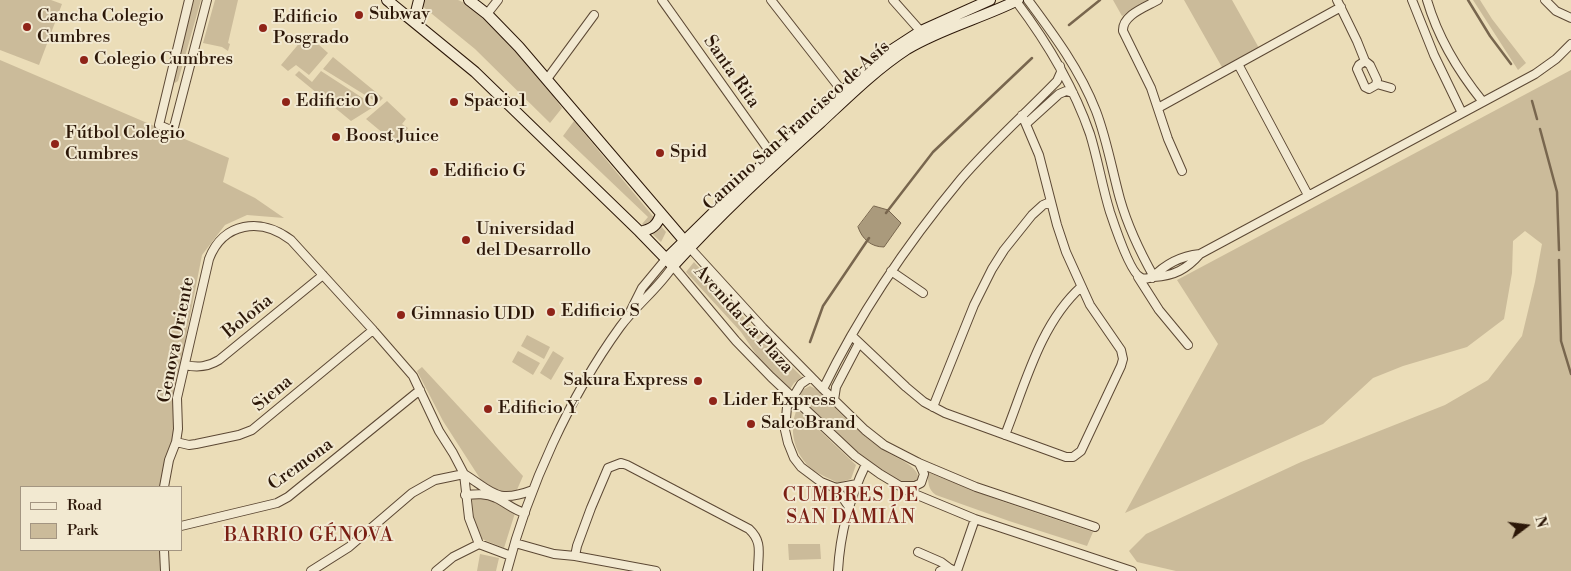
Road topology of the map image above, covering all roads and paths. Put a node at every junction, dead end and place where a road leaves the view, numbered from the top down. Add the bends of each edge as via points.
1 (189, 0) edge
2 (207, 0) edge
3 (388, 0) edge
4 (419, 0) edge
5 (469, 0) edge
6 (498, 0) edge
7 (662, 0) edge
8 (771, 0) edge
9 (892, 0) edge
10 (990, 0) edge
11 (1028, 0) edge
12 (1158, 0) edge
13 (1412, 0) edge
14 (1427, 0) edge
15 (1544, 0) edge
16 (1017, 1) edge
17 (1339, 4) edge
18 (488, 14) junction
19 (594, 15) dead end
20 (1571, 18) edge
21 (421, 26) junction
22 (924, 35) junction
23 (1571, 44) edge
24 (1365, 61) junction
25 (1238, 64) junction
26 (1060, 65) junction
27 (547, 79) junction
28 (1377, 84) junction
29 (169, 85) junction
30 (1391, 88) dead end
31 (842, 91) junction
32 (1073, 93) junction
33 (181, 94) junction
34 (1483, 102) junction
35 (1158, 108) junction
36 (1462, 113) junction
37 (1022, 115) junction
38 (1027, 123) junction
39 (774, 158) junction
40 (1182, 171) dead end
41 (1308, 195) junction
42 (1050, 202) junction
43 (661, 214) junction
44 (640, 232) junction
45 (686, 244) junction
46 (669, 262) junction
47 (891, 271) junction
48 (323, 274) junction
49 (1137, 275) junction
50 (1154, 277) junction
51 (1081, 287) junction
52 (923, 292) dead end
53 (1149, 294) junction
54 (373, 330) junction
55 (852, 336) junction
56 (859, 343) junction
57 (1188, 345) dead end
58 (185, 365) junction
59 (811, 377) junction
60 (823, 389) junction
61 (420, 390) junction
62 (792, 398) junction
63 (834, 400) junction
64 (934, 407) junction
65 (1005, 435) junction
66 (176, 442) junction
67 (919, 463) junction
68 (866, 464) junction
69 (464, 474) junction
70 (924, 478) junction
71 (857, 484) junction
72 (164, 486) edge
73 (900, 486) junction
74 (836, 488) junction
75 (533, 490) junction
76 (465, 495) junction
77 (931, 500) junction
78 (849, 508) junction
79 (525, 513) junction
80 (975, 518) junction
81 (182, 526) edge
82 (1095, 527) dead end
83 (514, 543) junction
84 (478, 544) junction
85 (164, 551) edge
86 (918, 552) dead end
87 (511, 556) junction
88 (575, 556) junction
89 (953, 570) edge
90 (165, 571) edge
91 (312, 571) edge
92 (436, 571) edge
93 (507, 571) edge
94 (656, 571) edge
95 (758, 571) edge
96 (838, 571) edge
97 (940, 571) edge
98 (1130, 571) edge

1 - 29 street
2 - 33 street
3 - 21 main road, Avenida La Plaza
4 - 21 main road via 416,12
5 - 18 main road, Avenida La Plaza
6 - 18 street
7 - 39 street, Santa Rita
8 - 31 street
9 - 22 street
10 - 22 main road, Camino San Francisco de Asís
11 - 50 street via 1086,88 1104,132 1128,224
12 - 35 street via 1126,19 1123,28
13 - 36 street
14 - 34 street via 1450,55
15 - 20 street
16 - 22 main road, Camino San Francisco de Asís
16 - 26 street
17 - 24 street
17 - 25 street
18 - 27 main road, Avenida La Plaza
19 - 27 street
21 - 44 main road, Avenida La Plaza via 475,72
22 - 31 main road, Camino San Francisco de Asís via 881,57
22 - 39 main road, Camino San Francisco de Asís
23 - 34 street via 1543,69
24 - 28 street via 1370,64
24 - 28 street via 1357,69 1365,87 1368,90
25 - 35 street
25 - 41 street
26 - 32 street
26 - 37 street via 1057,81
27 - 43 main road, Avenida La Plaza
28 - 30 street
29 - 33 street
29 - 33 street via 159,125 173,131
31 - 39 main road, Camino San Francisco de Asís
32 - 38 street via 1066,90 1058,94
32 - 49 street via 1090,134 1116,229
34 - 36 street
35 - 40 street
36 - 41 street
37 - 38 street
37 - 47 street via 962,179
38 - 42 street via 1043,167
39 - 45 main road, Camino San Francisco de Asís
41 - 50 street via 1200,254 1184,256 1162,268
42 - 51 street
42 - 64 street via 1032,215 992,269 974,305
43 - 44 main road via 654,227
43 - 45 main road, Avenida La Plaza
44 - 46 main road, Avenida La Plaza
45 - 46 main road, Camino San Francisco de Asís
45 - 59 street, Avenida La Plaza
46 - 62 street, Avenida La Plaza via 736,341
46 - 75 street, Camino San Francisco de Asís via 662,281 627,318 605,350 576,399
47 - 52 street
47 - 55 street
48 - 54 street
48 - 58 street, Boloña via 219,360 211,365
48 - 58 street, Genova Oriente via 291,240 272,228 249,226 233,230 208,259
49 - 50 street via 1142,279
49 - 53 street
50 - 53 street via 1148,284
51 - 65 street via 1045,333
51 - 65 street via 1123,358 1081,451 1073,457 1066,457
53 - 57 street
54 - 61 street via 406,367
54 - 66 street, Siena via 252,430 196,444
55 - 56 street
55 - 60 street
56 - 63 street via 836,387
56 - 64 street via 912,393
58 - 66 street, Genova Oriente via 177,398
59 - 60 street, Avenida La Plaza
59 - 62 street via 801,384
60 - 63 street, Avenida La Plaza
61 - 69 street
61 - 81 street, Cremona via 288,497 277,503
62 - 68 street, Avenida La Plaza
62 - 74 street via 785,430 794,458 821,482
63 - 67 street, Avenida La Plaza via 884,445
64 - 65 street
66 - 72 street, Genova Oriente
67 - 70 street
67 - 82 street, Avenida La Plaza via 976,487
68 - 71 street
68 - 73 street, Avenida La Plaza
69 - 75 street via 485,489 508,497
69 - 76 street
69 - 91 street via 435,480 412,492 349,547
70 - 73 street via 918,485
70 - 77 street
71 - 74 street
71 - 78 street
73 - 77 street, Avenida La Plaza
74 - 78 street
75 - 79 street, Camino San Francisco de Asís
76 - 79 street via 487,495
76 - 84 street
77 - 80 street, Avenida La Plaza
78 - 96 street
79 - 83 street, Camino San Francisco de Asís
80 - 89 street
80 - 98 street, Avenida La Plaza
83 - 87 street, Camino San Francisco de Asís
83 - 88 street
84 - 87 street
84 - 92 street via 453,557
85 - 90 street
86 - 89 street
87 - 93 street, Camino San Francisco de Asís
88 - 94 street
88 - 95 street via 602,478 608,468 621,463 748,529 759,544
89 - 97 street

